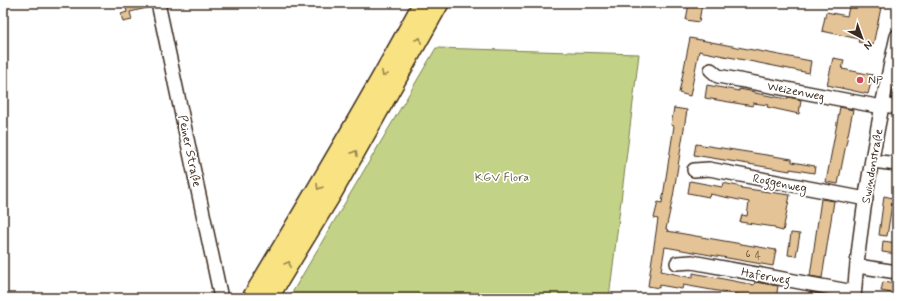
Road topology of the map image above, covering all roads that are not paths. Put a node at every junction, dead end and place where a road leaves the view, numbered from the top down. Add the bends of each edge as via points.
1 (158, 3) edge
2 (423, 3) edge
3 (439, 3) edge
4 (897, 36) edge
5 (711, 70) dead end
6 (883, 106) junction
7 (897, 107) edge
8 (872, 161) junction
9 (897, 164) edge
10 (694, 170) dead end
11 (866, 199) junction
12 (677, 263) dead end
13 (857, 266) junction
14 (897, 272) edge
15 (854, 295) edge
16 (221, 298) edge
17 (252, 298) edge
18 (268, 298) edge

1 - 16 street, Peiner Straße
2 -> 17 highway via 355,125
18 -> 3 highway via 332,193
4 - 6 street, Swindonstraße
5 - 6 street, Weizenweg via 718,76
6 - 7 street, Weizenweg
6 - 8 street, Swindonstraße
8 - 9 street
8 - 11 street, Swindonstraße
10 - 11 street, Roggenweg via 709,169
11 - 13 street, Swindonstraße
12 - 15 street, Haferweg via 692,262
13 - 14 street
13 - 15 street, Swindonstraße

